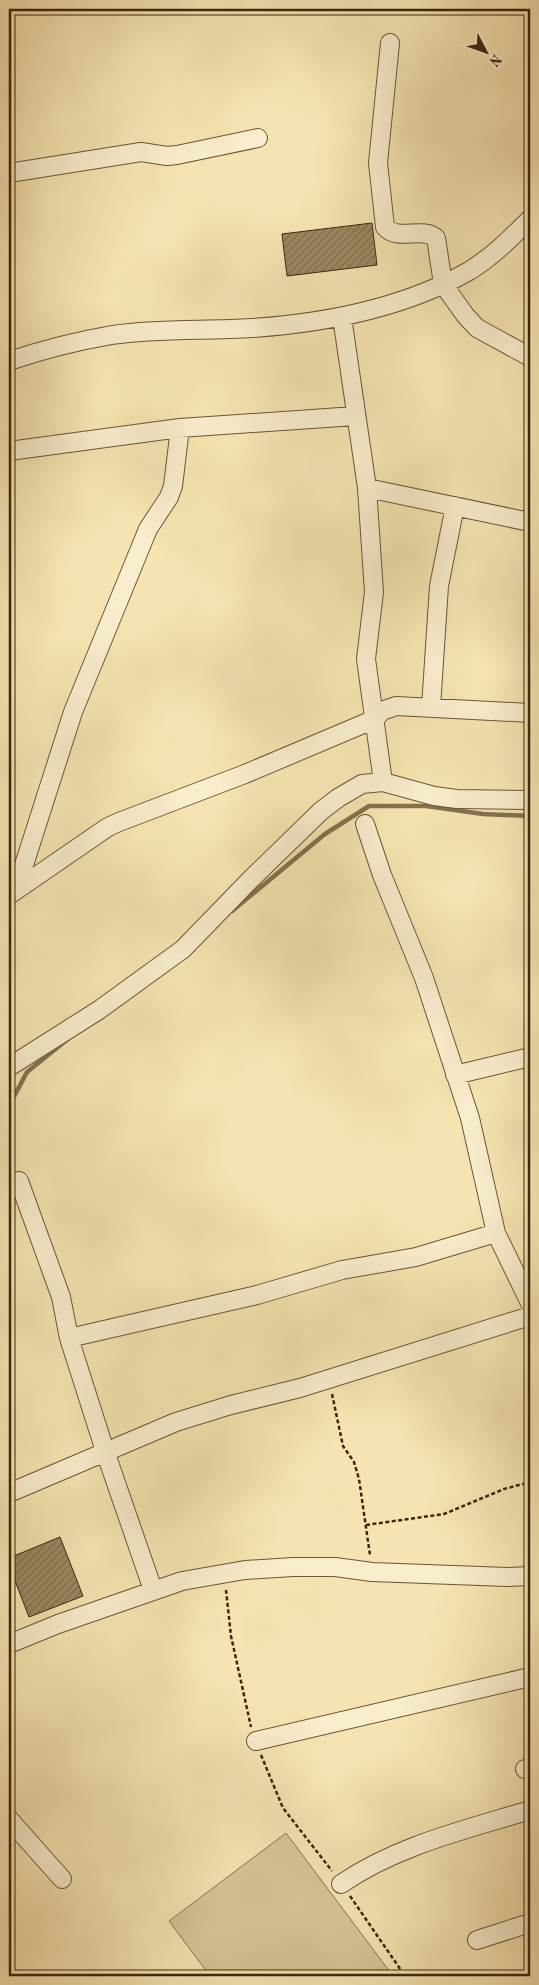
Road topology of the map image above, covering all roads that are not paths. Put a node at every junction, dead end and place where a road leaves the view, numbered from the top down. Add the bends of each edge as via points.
1 (390, 43) dead end
2 (258, 138) dead end
3 (9, 172) edge
4 (530, 220) edge
5 (443, 284) junction
6 (342, 317) junction
7 (530, 357) edge
8 (9, 361) edge
9 (355, 416) junction
10 (180, 428) junction
11 (9, 451) edge
12 (367, 488) junction
13 (455, 506) junction
14 (530, 522) edge
15 (431, 707) junction
16 (530, 713) edge
17 (375, 719) junction
18 (383, 782) junction
19 (530, 800) edge
20 (365, 824) dead end
21 (12, 892) edge
22 (530, 1057) edge
23 (9, 1067) edge
24 (456, 1075) junction
25 (19, 1181) dead end
26 (496, 1233) junction
27 (530, 1303) edge
28 (530, 1316) edge
29 (69, 1338) junction
30 (105, 1451) junction
31 (9, 1493) edge
32 (530, 1576) edge
33 (153, 1590) junction
34 (9, 1644) edge
35 (530, 1677) edge
36 (256, 1741) road end
37 (530, 1810) edge
38 (9, 1819) edge
39 (62, 1879) dead end
40 (341, 1884) road end
41 (530, 1923) edge
42 (477, 1940) dead end

1 - 5 street via 378,163 385,227 392,233 428,234 436,238
2 - 3 street via 177,156 141,152
4 - 5 street via 471,270
5 - 6 street via 410,298
5 - 7 street via 477,328
6 - 8 street via 253,328 112,335
6 - 9 street
9 - 10 street
9 - 12 street
10 - 11 street
10 - 21 street via 173,486 148,529 73,712
12 - 13 street
12 - 17 street via 374,592 366,659
13 - 14 street
13 - 15 street via 440,586
15 - 16 street
15 - 17 street via 396,706 382,711
17 - 18 street
17 - 21 street via 108,827
18 - 19 street via 458,799
18 - 23 street via 362,784 338,798 251,879 183,949 99,1010
20 - 24 street via 424,978
22 - 24 street
24 - 26 street via 470,1118
25 - 29 street via 61,1297
26 - 27 street
26 - 29 street via 416,1257 342,1270 257,1295
28 - 30 street via 300,1388 176,1422
29 - 30 street
30 - 31 street
30 - 33 street
32 - 33 street via 372,1572 293,1566 224,1573
33 - 34 street
35 - 36 street
37 - 40 street via 395,1854
38 - 39 street
41 - 42 street

